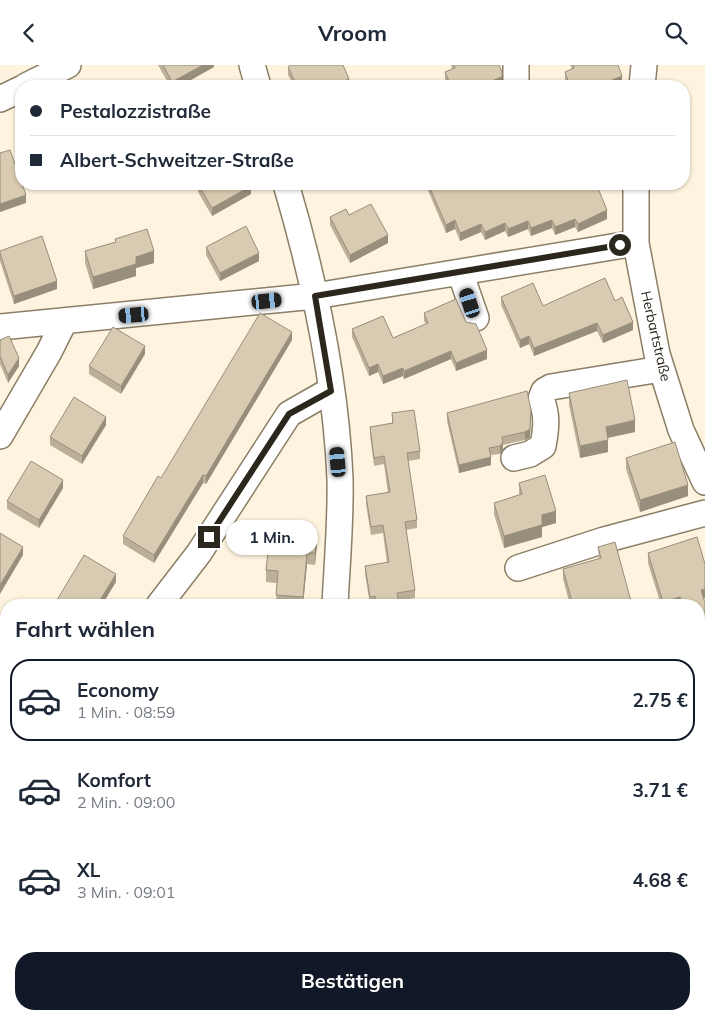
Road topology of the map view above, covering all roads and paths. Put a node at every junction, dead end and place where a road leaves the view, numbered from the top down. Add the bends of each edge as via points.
1 (68, 65) edge
2 (252, 65) edge
3 (516, 65) edge
4 (644, 65) edge
5 (38, 80) edge
6 (256, 80) edge
7 (516, 80) edge
8 (643, 80) edge
9 (15, 92) edge
10 (0, 99) edge
11 (288, 190) edge
12 (636, 190) edge
13 (636, 243) junction
14 (460, 272) junction
15 (315, 296) junction
16 (476, 318) dead end
17 (64, 322) junction
18 (0, 327) edge
19 (661, 369) junction
20 (331, 391) junction
21 (0, 436) edge
22 (514, 458) dead end
23 (705, 482) edge
24 (705, 513) edge
25 (518, 568) dead end
26 (164, 599) edge
27 (335, 599) edge

1 - 5 street
2 - 6 street
3 - 7 street
4 - 8 street
9 - 10 street
11 - 15 street
12 - 13 street, Herbartstraße
13 - 14 street
13 - 19 street, Herbartstraße
14 - 15 street
14 - 16 street
15 - 17 street
15 - 20 street
17 - 18 street
17 - 21 street
19 - 22 street via 544,391 541,399 546,410 543,446
19 - 23 street, Herbartstraße via 681,430
20 - 26 street via 289,414 199,553
20 - 27 street via 340,480
24 - 25 street via 604,539

